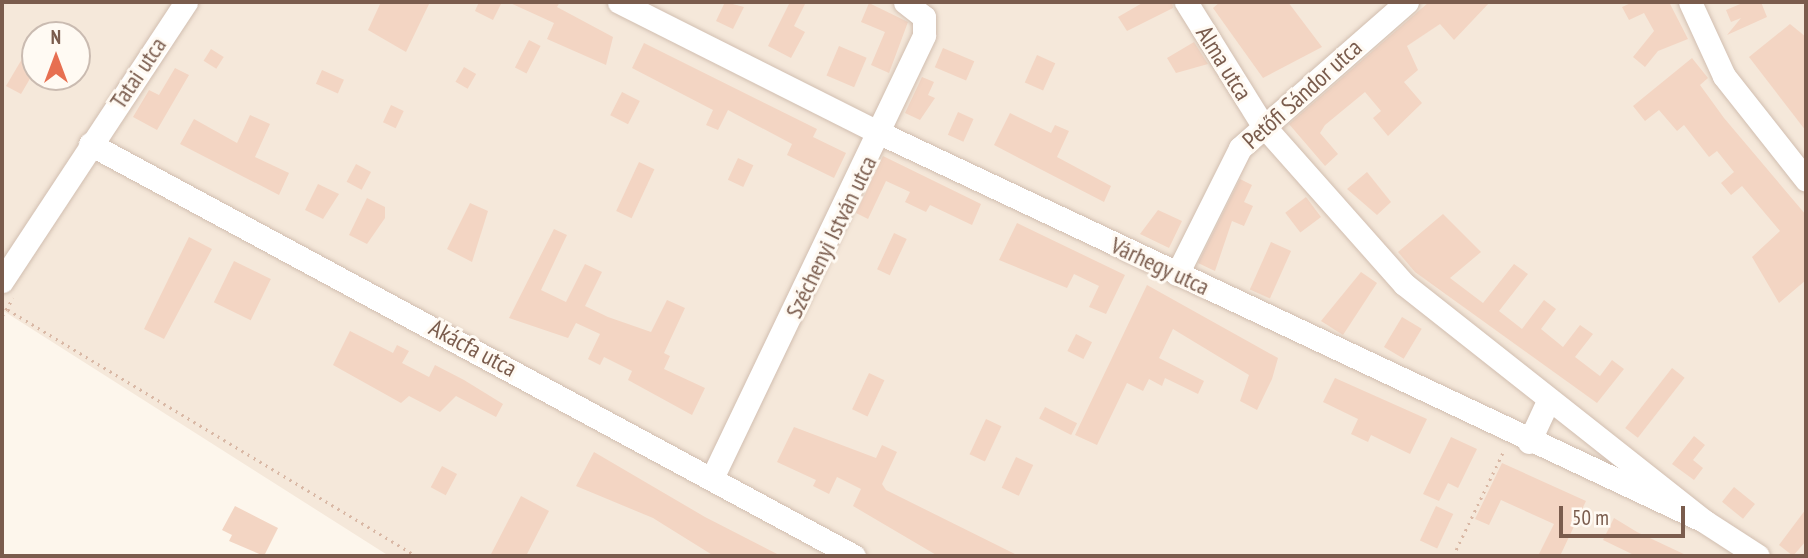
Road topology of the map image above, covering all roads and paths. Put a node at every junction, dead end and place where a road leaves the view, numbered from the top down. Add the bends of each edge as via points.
1 (186, 2) edge
2 (620, 2) edge
3 (905, 2) edge
4 (1186, 2) edge
5 (1407, 2) edge
6 (1690, 2) edge
7 (1262, 124) junction
8 (882, 134) junction
9 (90, 144) junction
10 (1806, 180) edge
11 (1177, 274) junction
12 (2, 281) edge
13 (2, 306) edge
14 (1548, 401) junction
15 (1520, 439) junction
16 (713, 476) junction
17 (1704, 521) junction
18 (417, 556) edge
19 (854, 556) edge
20 (1453, 556) edge
21 (1758, 556) edge

1 - 9 street, Tatai utca
2 - 8 street, Várhegy utca
3 - 8 street, Széchenyi István utca via 924,17 924,35
4 - 7 street, Alma utca
5 - 7 street, Petőfi Sándor utca
6 - 10 street via 1724,76
7 - 11 street, Petőfi Sándor utca via 1240,148
7 - 14 street, Várhegy utca via 1404,284
8 - 11 street, Várhegy utca
8 - 16 street, Széchenyi István utca
9 - 12 street, Tatai utca
9 - 16 street, Akácfa utca
11 - 15 street, Várhegy utca
13 - 18 path
14 - 15 street
14 - 17 street, Várhegy utca
15 - 17 street, Várhegy utca
15 - 20 path
16 - 19 street, Akácfa utca
17 - 21 street, Várhegy utca

